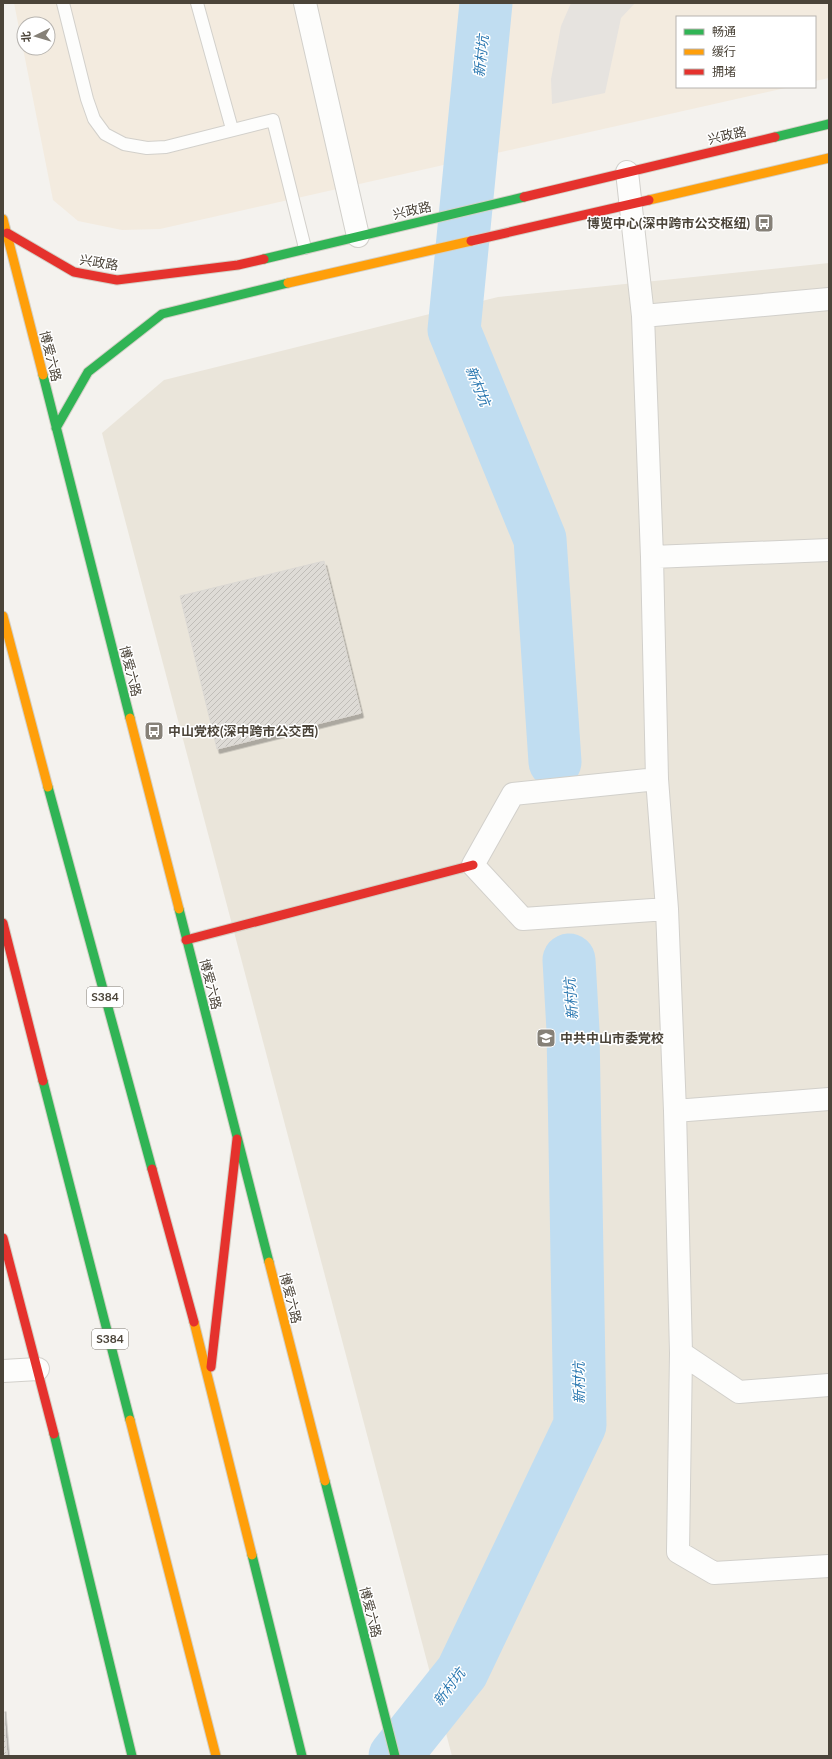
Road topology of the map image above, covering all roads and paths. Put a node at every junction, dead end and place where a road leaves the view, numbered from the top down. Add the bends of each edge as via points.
1 (63, 3) edge
2 (197, 3) edge
3 (305, 3) edge
4 (829, 124) edge
5 (232, 129) junction
6 (829, 158) edge
7 (627, 172) junction
8 (632, 204) junction
9 (3, 219) edge
10 (6, 233) junction
11 (358, 236) junction
12 (305, 248) junction
13 (829, 299) edge
14 (643, 316) junction
15 (56, 428) junction
16 (829, 550) edge
17 (652, 557) junction
18 (3, 616) edge
19 (657, 779) junction
20 (472, 865) junction
21 (667, 909) junction
22 (3, 923) edge
23 (186, 940) junction
24 (829, 1099) edge
25 (675, 1111) junction
26 (237, 1138) junction
27 (3, 1238) edge
28 (681, 1353) junction
29 (38, 1369) junction
30 (3, 1371) edge
31 (209, 1378) junction
32 (829, 1385) edge
33 (829, 1566) edge
34 (132, 1756) edge
35 (216, 1756) edge
36 (302, 1756) edge
37 (395, 1756) edge

1 - 5 lane via 87,99 94,119 105,134 124,144 147,148 166,147
2 - 5 lane
3 - 11 street
4 - 7 main road, 兴政路
5 - 12 lane via 273,120
6 - 8 main road
7 - 8 street
7 - 11 main road, 兴政路
8 - 14 street
8 - 15 main road via 162,314 88,372
9 - 10 main road, 博爱六路
10 - 12 main road, 兴政路 via 74,272 117,280 238,265
10 - 15 main road, 博爱六路
11 - 12 main road, 兴政路
13 - 14 street
14 - 17 street
15 - 23 main road, 博爱六路
16 - 17 street
17 - 19 street
18 - 31 main road, S384
19 - 20 street via 513,794
19 - 21 street
20 - 21 street via 523,919
20 - 23 main road
21 - 25 street
22 - 35 main road, S384
23 - 26 main road, 博爱六路
24 - 25 street
25 - 28 street
26 - 31 main road
26 - 37 main road, 博爱六路
27 - 29 main road
28 - 32 street via 739,1392
28 - 33 street via 678,1552 714,1573
29 - 30 street
29 - 34 main road
31 - 36 main road, S384

